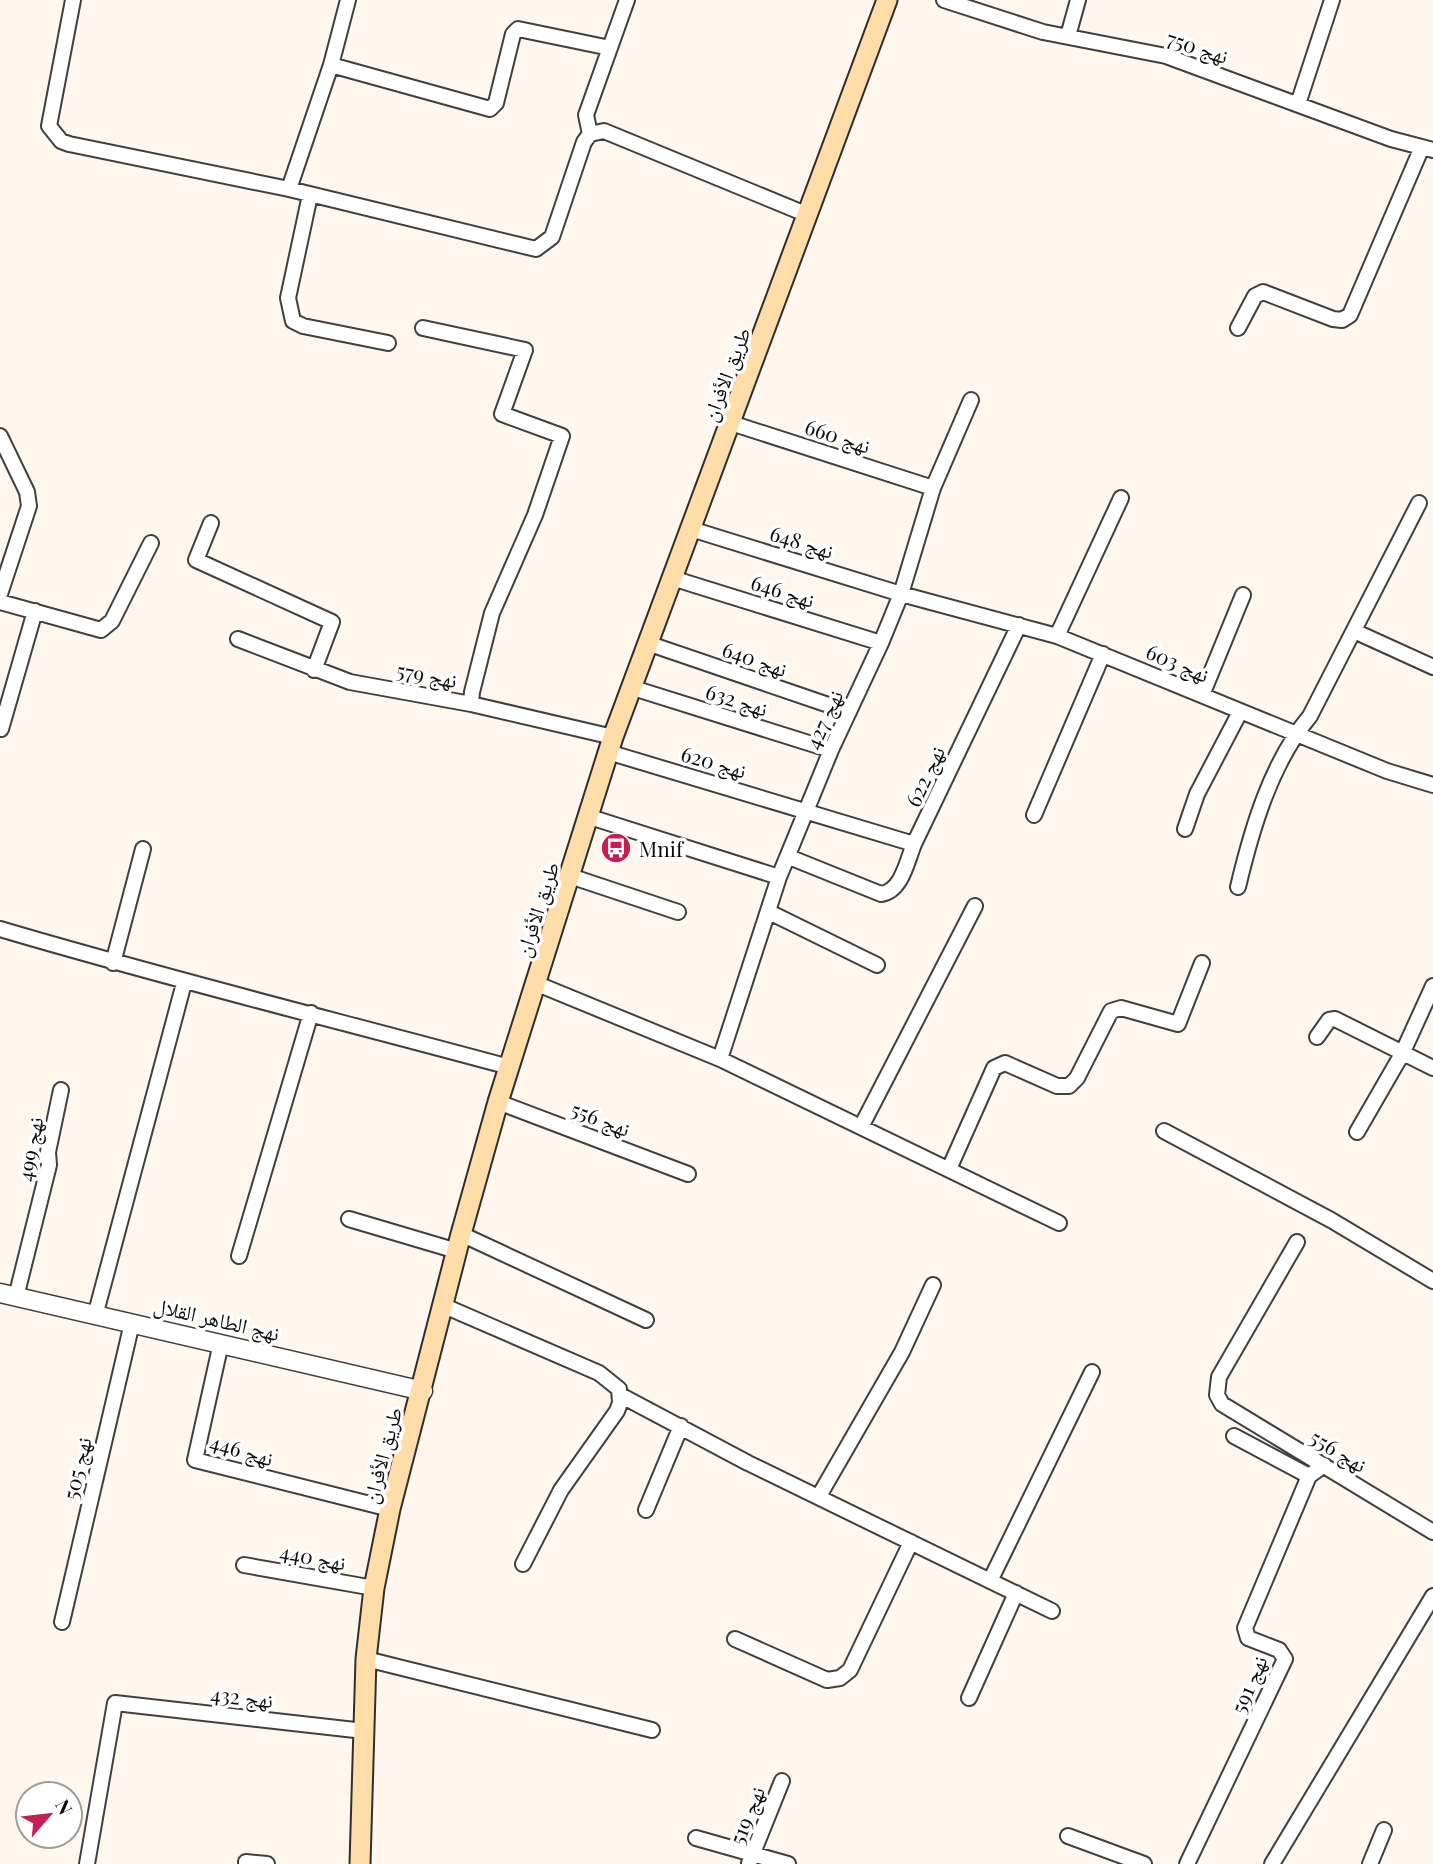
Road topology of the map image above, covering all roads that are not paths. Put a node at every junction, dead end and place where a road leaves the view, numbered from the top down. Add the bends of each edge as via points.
1 (74, 0) edge
2 (348, 0) edge
3 (627, 0) edge
4 (887, 0) edge
5 (944, 0) edge
6 (1077, 0) edge
7 (1332, 0) edge
8 (1068, 36) junction
9 (610, 48) junction
10 (331, 65) junction
11 (1298, 104) junction
12 (590, 134) junction
13 (1427, 149) edge
14 (289, 189) junction
15 (310, 195) junction
16 (808, 215) junction
17 (423, 328) dead end
18 (1238, 328) dead end
19 (388, 343) dead end
20 (971, 400) dead end
21 (731, 423) junction
22 (0, 436) edge
23 (933, 488) junction
24 (1121, 498) dead end
25 (1419, 503) dead end
26 (211, 523) dead end
27 (691, 529) junction
28 (151, 543) dead end
29 (672, 578) junction
30 (0, 594) edge
31 (901, 594) junction
32 (1243, 595) dead end
33 (0, 602) edge
34 (35, 611) junction
35 (1018, 625) junction
36 (1354, 631) junction
37 (1057, 636) junction
38 (238, 639) dead end
39 (647, 643) junction
40 (881, 643) junction
41 (1103, 654) junction
42 (1433, 667) edge
43 (314, 670) junction
44 (631, 687) junction
45 (1202, 695) junction
46 (471, 704) junction
47 (849, 712) junction
48 (1240, 712) junction
49 (1, 729) edge
50 (1296, 733) junction
51 (611, 745) junction
52 (831, 750) junction
53 (1433, 785) edge
54 (808, 810) junction
55 (1034, 815) dead end
56 (590, 817) junction
57 (1185, 830) dead end
58 (914, 844) junction
59 (143, 849) dead end
60 (789, 857) junction
61 (570, 876) junction
62 (779, 877) junction
63 (1238, 887) dead end
64 (975, 906) dead end
65 (678, 912) dead end
66 (769, 912) junction
67 (0, 929) edge
68 (113, 963) junction
69 (1202, 963) dead end
70 (877, 965) dead end
71 (184, 983) junction
72 (535, 983) junction
73 (1433, 986) edge
74 (312, 1013) junction
75 (1317, 1037) dead end
76 (1402, 1054) junction
77 (720, 1059) junction
78 (509, 1068) junction
79 (1433, 1068) edge
80 (61, 1090) dead end
81 (498, 1102) junction
82 (861, 1127) junction
83 (1164, 1131) dead end
84 (1357, 1132) dead end
85 (949, 1170) junction
86 (688, 1174) dead end
87 (349, 1219) dead end
88 (1059, 1223) dead end
89 (1297, 1242) dead end
90 (459, 1243) junction
91 (239, 1256) dead end
92 (1433, 1281) edge
93 (933, 1285) dead end
94 (8, 1295) edge
95 (442, 1305) junction
96 (95, 1315) junction
97 (646, 1321) dead end
98 (132, 1323) junction
99 (221, 1343) junction
100 (1092, 1371) dead end
101 (423, 1391) junction
102 (620, 1395) junction
103 (681, 1426) junction
104 (1234, 1436) dead end
105 (1324, 1465) junction
106 (1309, 1476) junction
107 (819, 1496) junction
108 (390, 1509) junction
109 (646, 1510) dead end
110 (1433, 1532) edge
111 (911, 1542) junction
112 (523, 1564) dead end
113 (244, 1565) dead end
114 (990, 1581) junction
115 (374, 1588) junction
116 (1016, 1594) junction
117 (1433, 1596) edge
118 (1052, 1611) dead end
119 (62, 1622) dead end
120 (735, 1639) dead end
121 (366, 1659) junction
122 (969, 1698) dead end
123 (652, 1730) dead end
124 (364, 1731) junction
125 (782, 1781) dead end
126 (1384, 1830) dead end
127 (1068, 1836) dead end
128 (696, 1838) dead end
129 (750, 1860) edge
130 (246, 1862) edge
131 (88, 1864) edge
132 (267, 1864) edge
133 (360, 1864) edge
134 (788, 1864) edge
135 (1144, 1864) edge
136 (1187, 1864) edge
137 (1272, 1864) edge
138 (1370, 1864) edge

1 - 14 street via 50,126 61,141
2 - 10 street
3 - 9 street
4 - 16 main road, طريق الأفران
5 - 8 street, نهج 750
6 - 8 street
7 - 11 street
8 - 11 street, نهج 750 via 1166,56
9 - 10 street via 518,29 496,103 490,109
9 - 12 street via 586,116
10 - 14 street
11 - 13 street, نهج 750
12 - 15 street via 552,237 536,249
12 - 16 street via 604,131
13 - 18 street via 1350,315 1333,319 1263,292 1255,296
14 - 15 street
15 - 19 street via 288,298 293,321 303,327
16 - 21 main road, طريق الأفران
17 - 46 street via 525,350 502,414 562,436 535,515 492,613
20 - 23 street, نهج 427
21 - 23 street, نهج 660
21 - 27 main road, طريق الأفران
22 - 30 street via 30,506
23 - 31 street, نهج 427
24 - 37 street
25 - 36 street
26 - 43 street via 196,560 332,622
27 - 29 main road, طريق الأفران
27 - 31 street, نهج 648
28 - 34 street via 112,621 101,630
29 - 39 main road, طريق الأفران
29 - 40 street, نهج 646
31 - 35 street, نهج 603
31 - 40 street, نهج 427
32 - 45 street
33 - 34 street
34 - 49 street
35 - 37 street, نهج 603
35 - 58 street, نهج 622
36 - 42 street
36 - 50 street via 1310,716
37 - 41 street, نهج 603
38 - 43 street, نهج 579
39 - 44 main road, طريق الأفران
39 - 47 street, نهج 640
40 - 47 street, نهج 427
41 - 45 street, نهج 603
41 - 55 street
43 - 46 street, نهج 579 via 350,682
44 - 51 main road, طريق الأفران
44 - 52 street, نهج 632
45 - 48 street, نهج 603
46 - 51 street, نهج 579
47 - 52 street, نهج 427
48 - 50 street, نهج 603
48 - 57 street via 1197,794
50 - 53 street, نهج 603
50 - 63 street via 1266,794
51 - 54 street, نهج 620
51 - 56 main road, طريق الأفران
52 - 54 street, نهج 427
54 - 58 street
54 - 60 street, نهج 427
56 - 61 main road, طريق الأفران
56 - 62 street
58 - 60 street, نهج 622 via 897,885 886,894
59 - 68 street
60 - 62 street, نهج 427
61 - 65 street
61 - 72 main road, طريق الأفران
62 - 66 street, نهج 427
64 - 82 street
66 - 70 street
66 - 77 street, نهج 427
67 - 68 street
68 - 71 street
69 - 85 street via 1178,1024 1121,1008 1111,1011 1069,1086 1056,1086 1005,1063 993,1068
71 - 74 street
71 - 96 street
72 - 77 street
72 - 78 main road, طريق الأفران
73 - 76 street
74 - 78 street
74 - 91 street
75 - 76 street via 1332,1019
76 - 79 street
76 - 84 street
77 - 82 street
78 - 81 main road, طريق الأفران
80 - 94 street, نهج 499 via 49,1165
81 - 86 street, نهج 556
81 - 90 main road, طريق الأفران
82 - 85 street
83 - 92 street via 1331,1220
85 - 88 street
87 - 90 street
89 - 105 street, نهج 556 via 1219,1377 1217,1395 1222,1404
90 - 95 main road, طريق الأفران
90 - 97 street
93 - 107 street via 902,1352
94 - 96 street, نهج الطاهر القلال
95 - 101 main road, طريق الأفران
95 - 102 street via 599,1373 613,1382
96 - 98 street, نهج الطاهر القلال
98 - 99 street, نهج الطاهر القلال
98 - 119 street, نهج 505
99 - 101 street, نهج الطاهر القلال
99 - 108 street, نهج 446 via 195,1460
100 - 114 street
101 - 108 main road, طريق الأفران
102 - 103 street
102 - 112 street via 617,1411 561,1490
103 - 107 street
103 - 109 street
104 - 106 street
105 - 106 street
105 - 110 street, نهج 556
106 - 136 street, نهج 591 via 1245,1628 1248,1638 1279,1650 1285,1659
107 - 111 street
108 - 115 main road, طريق الأفران
111 - 114 street
111 - 120 street via 850,1670 840,1678 827,1680
113 - 115 street, نهج 440
114 - 116 street
115 - 121 main road, طريق الأفران
116 - 118 street
116 - 122 street
117 - 137 street
121 - 123 street
121 - 124 main road, طريق الأفران
124 - 131 street, نهج 432 via 115,1703
124 - 133 main road, طريق الأفران
125 - 129 street, نهج 519
126 - 138 street
127 - 135 street
128 - 129 street
129 - 134 street
130 - 132 street

